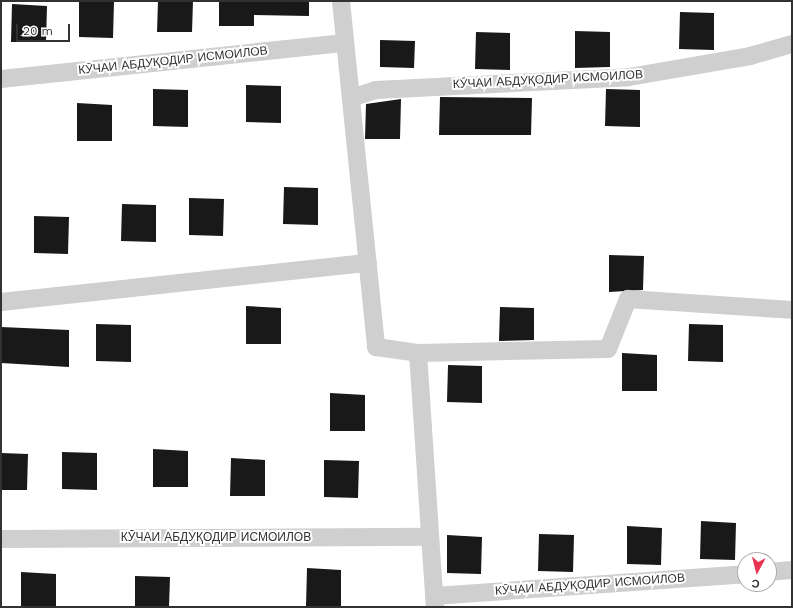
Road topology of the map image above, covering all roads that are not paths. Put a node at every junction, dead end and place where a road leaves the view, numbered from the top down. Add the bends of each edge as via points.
1 (341, 1) edge
2 (345, 43) junction
3 (792, 44) edge
4 (1, 79) edge
5 (351, 98) junction
6 (368, 264) junction
7 (1, 302) edge
8 (792, 310) edge
9 (418, 353) junction
10 (430, 537) junction
11 (1, 539) edge
12 (792, 570) edge
13 (777, 571) edge
14 (737, 575) edge
15 (435, 602) edge

1 - 2 street
2 - 4 street, КӮЧАИ АБДУҚОДИР ИСМОИЛОВ
2 - 5 street
3 - 5 street, КӮЧАИ АБДУҚОДИР ИСМОИЛОВ via 750,56 629,77 376,90
5 - 6 street
6 - 7 street
6 - 9 street via 376,347
8 - 9 street via 628,299 608,349
9 - 10 street, КӮЧАИ АБДУҚОДИР ИСМОИЛОВ
10 - 11 street, КӮЧАИ АБДУҚОДИР ИСМОИЛОВ
10 - 15 street, КӮЧАИ АБДУҚОДИР ИСМОИЛОВ
12 - 13 street
14 - 15 street, КӮЧАИ АБДУҚОДИР ИСМОИЛОВ

